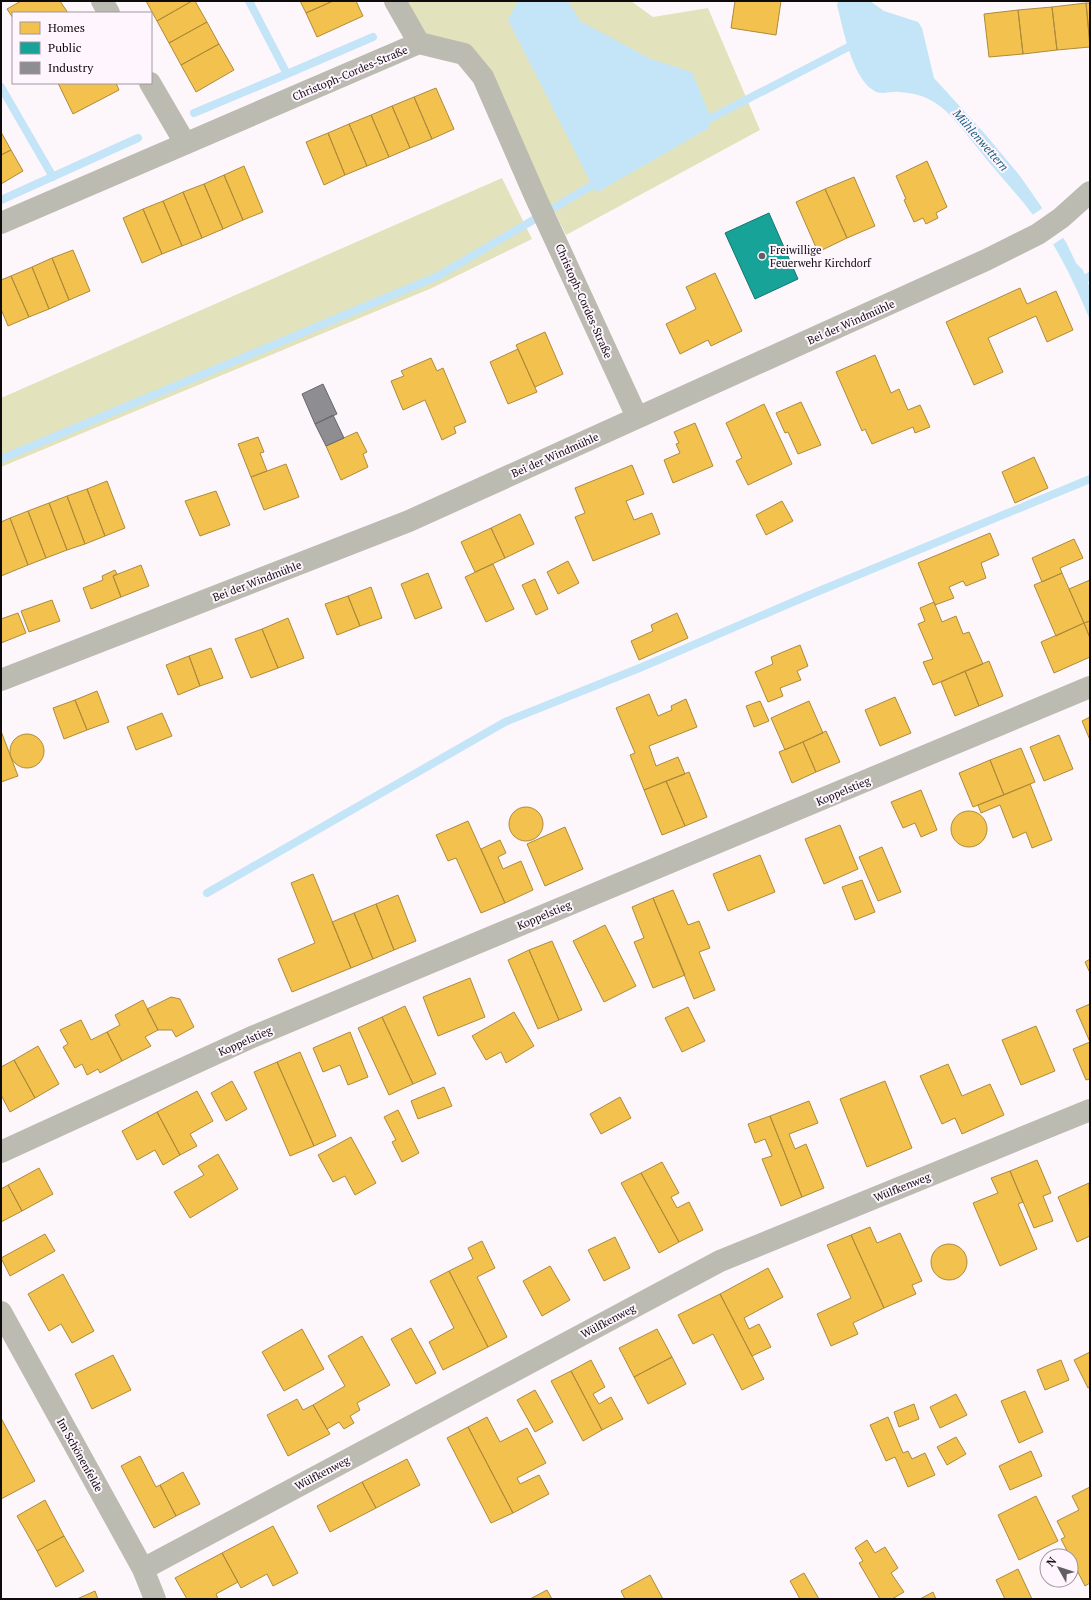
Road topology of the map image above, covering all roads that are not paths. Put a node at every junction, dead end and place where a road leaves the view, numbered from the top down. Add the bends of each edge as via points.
1 (102, 1) edge
2 (395, 1) edge
3 (108, 12) edge
4 (419, 43) junction
5 (151, 84) edge
6 (185, 143) junction
7 (1090, 192) edge
8 (1, 223) edge
9 (637, 418) junction
10 (1, 680) edge
11 (1090, 687) edge
12 (1090, 1110) edge
13 (1, 1152) edge
14 (1, 1312) edge
15 (143, 1569) junction
16 (155, 1599) edge

1 - 3 street
2 - 4 street
4 - 6 street, Christoph-Cordes-Straße
4 - 9 street, Christoph-Cordes-Straße via 464,54 483,77
5 - 6 street
6 - 8 street, Christoph-Cordes-Straße
7 - 9 street, Bei der Windmühle via 1061,218 1038,234 986,260
9 - 10 street, Bei der Windmühle via 409,521
11 - 13 street, Koppelstieg via 252,1037
12 - 15 street, Wülfkenweg via 720,1261
14 - 15 street, Im Schönenfelde
15 - 16 street, Im Schönenfelde

